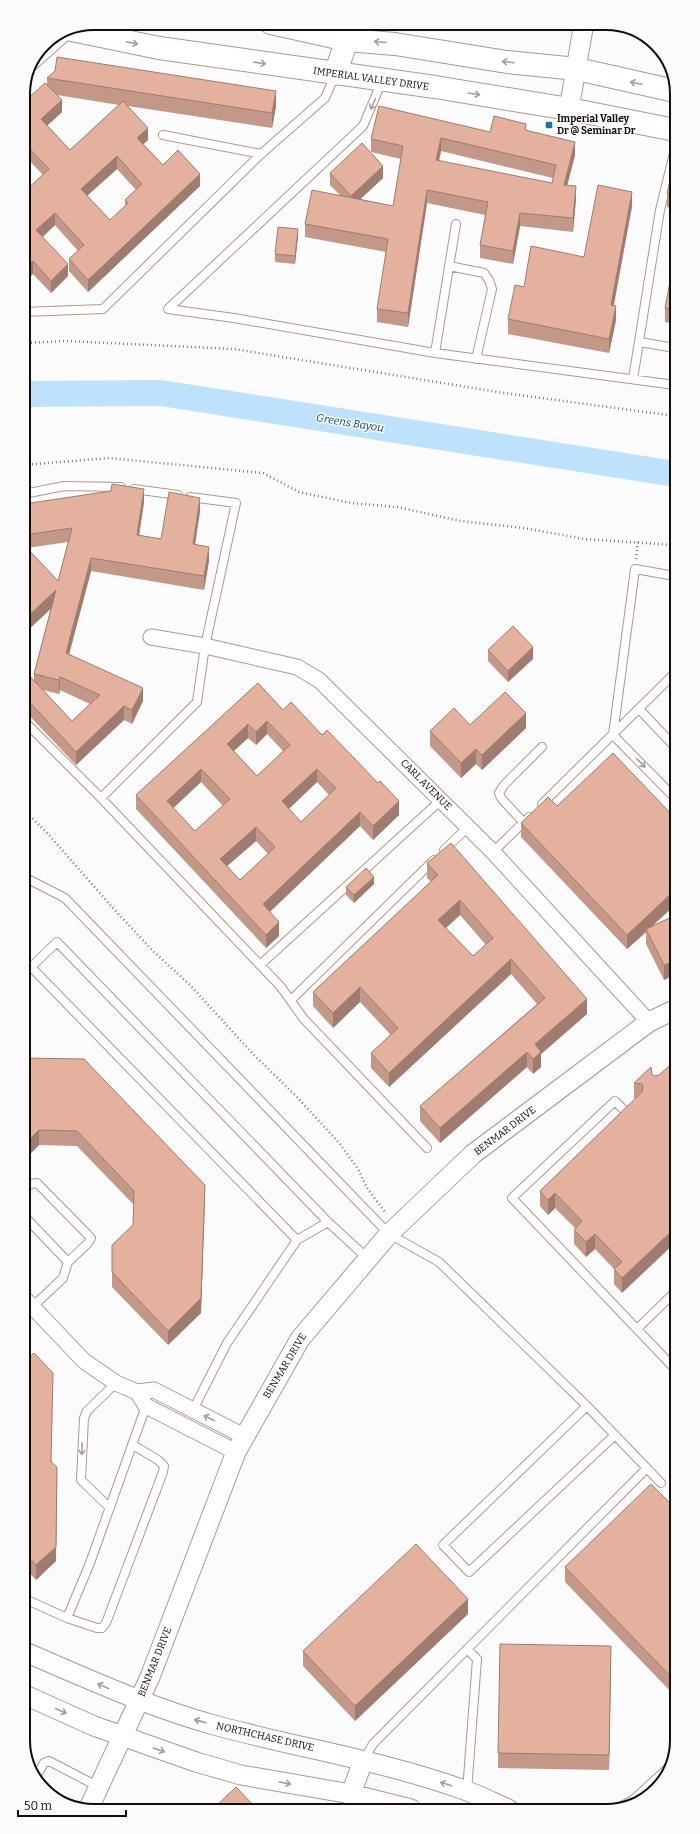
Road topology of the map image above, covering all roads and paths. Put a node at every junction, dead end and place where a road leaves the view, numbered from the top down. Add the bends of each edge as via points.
1 (109, 30) edge
2 (302, 30) edge
3 (583, 30) edge
4 (347, 40) junction
5 (58, 41) edge
6 (41, 58) edge
7 (577, 69) junction
8 (335, 74) junction
9 (382, 81) junction
10 (669, 90) edge
11 (569, 109) junction
12 (670, 129) edge
13 (163, 135) dead end
14 (261, 154) junction
15 (670, 169) edge
16 (456, 224) dead end
17 (449, 266) junction
18 (30, 312) edge
19 (639, 342) junction
20 (30, 343) edge
21 (670, 347) edge
22 (435, 354) junction
23 (476, 359) junction
24 (633, 378) junction
25 (670, 384) edge
26 (670, 415) edge
27 (30, 465) edge
28 (30, 493) edge
29 (638, 542) junction
30 (670, 545) edge
31 (635, 569) junction
32 (670, 575) edge
33 (151, 637) dead end
34 (205, 646) junction
35 (670, 679) edge
36 (640, 710) junction
37 (30, 728) edge
38 (614, 735) junction
39 (670, 742) edge
40 (542, 747) dead end
41 (670, 793) edge
42 (101, 798) junction
43 (441, 800) junction
44 (30, 816) edge
45 (523, 822) junction
46 (468, 827) junction
47 (493, 852) junction
48 (30, 880) edge
49 (260, 965) junction
50 (31, 967) joint
51 (290, 1000) junction
52 (670, 1012) edge
53 (649, 1022) junction
54 (638, 1102) edge
55 (427, 1148) dead end
56 (30, 1184) edge
57 (30, 1222) edge
58 (328, 1222) junction
59 (384, 1229) junction
60 (297, 1240) junction
61 (367, 1258) junction
62 (68, 1262) junction
63 (670, 1298) edge
64 (30, 1305) edge
65 (30, 1310) edge
66 (637, 1329) junction
67 (670, 1364) edge
68 (116, 1383) junction
69 (137, 1392) junction
70 (146, 1406) junction
71 (587, 1406) junction
72 (193, 1410) junction
73 (615, 1435) junction
74 (240, 1444) junction
75 (133, 1445) junction
76 (647, 1468) junction
77 (661, 1483) dead end
78 (110, 1508) junction
79 (30, 1601) edge
80 (67, 1618) junction
81 (467, 1649) junction
82 (30, 1654) edge
83 (30, 1697) edge
84 (139, 1701) junction
85 (122, 1737) junction
86 (363, 1761) junction
87 (39, 1772) edge
88 (99, 1787) junction
89 (467, 1791) junction
90 (349, 1802) edge
91 (91, 1804) edge
92 (367, 1804) edge
93 (497, 1804) edge

1 -> 8 main road, IMPERIAL VALLEY DRIVE via 159,48
2 - 4 main road
3 - 7 street
7 -> 4 main road via 507,62 395,44
4 - 8 main road
5 - 6 lane
10 -> 7 main road
7 - 11 street
8 - 9 main road, IMPERIAL VALLEY DRIVE
8 - 14 lane via 325,98
9 -> 11 main road, IMPERIAL VALLEY DRIVE
9 -> 22 lane via 363,126 168,309 234,318
11 - 12 main road, IMPERIAL VALLEY DRIVE
13 - 14 lane
14 - 18 lane via 103,309
15 - 19 lane via 660,210
16 - 17 lane
17 - 22 lane
17 - 23 lane via 484,273 492,289
19 - 21 lane
19 - 24 lane
20 - 26 path via 234,349 504,393
22 - 23 lane
23 - 24 lane
24 - 25 lane
27 - 29 path via 109,458 263,473 299,492 351,503 397,507 461,521 524,528 584,539
28 - 34 lane via 64,486 116,486 236,503
29 - 30 path
29 - 31 path
31 - 32 lane
31 - 38 lane
33 - 34 street, CARL AVENUE
34 - 42 lane via 197,702
34 - 43 street, CARL AVENUE via 297,667 319,680
35 - 36 lane
36 - 38 lane
36 - 39 lane
37 - 42 lane
38 -> 41 lane
38 - 45 lane
40 - 45 lane via 499,793
42 - 49 lane
43 - 46 street, CARL AVENUE
43 - 49 lane
44 - 59 path via 153,951 191,986 340,1144 387,1215
45 - 47 lane
46 - 47 street, CARL AVENUE
46 - 51 lane
47 - 53 street, CARL AVENUE
48 - 59 lane via 65,898
49 - 51 lane
50 - 58 lane via 57,942
50 - 60 lane
51 - 55 lane via 303,1018
52 - 53 street, BENMAR DRIVE
53 - 59 street, BENMAR DRIVE via 473,1154
54 - 66 lane via 627,1113 615,1101 512,1198
56 - 62 lane via 37,1183 90,1238
57 - 62 lane
58 - 60 lane
58 - 61 lane
59 - 61 street, BENMAR DRIVE
59 - 71 lane via 440,1262
60 - 72 lane via 227,1343
61 - 74 street, BENMAR DRIVE via 300,1339
62 - 64 lane via 63,1278
63 - 66 lane
65 - 68 street via 84,1361
66 - 67 lane
68 - 69 street
68 -> 78 lane via 87,1411 84,1418 81,1480
69 - 70 street
69 - 72 street via 154,1390
70 - 74 street
70 - 75 lane
71 - 73 lane
71 - 73 lane via 443,1545 469,1572
74 -> 72 street
73 - 76 lane
74 - 84 street, BENMAR DRIVE
75 - 78 lane
75 - 80 lane via 164,1466 106,1623 102,1628 97,1628
76 - 77 lane
76 - 81 lane
78 - 80 lane
79 - 80 lane
81 - 86 lane via 373,1744
81 - 89 lane via 477,1659
84 -> 82 street, NORTHCHASE DRIVE
83 -> 85 street
84 - 85 street, BENMAR DRIVE
86 -> 84 street, NORTHCHASE DRIVE via 215,1725
85 - 88 street, BENMAR DRIVE
85 -> 90 street via 241,1775
89 -> 86 street, NORTHCHASE DRIVE
86 - 90 street
87 - 88 lane via 44,1763 49,1761
88 - 91 street, BENMAR DRIVE
89 - 93 street, NORTHCHASE DRIVE
90 - 92 street

